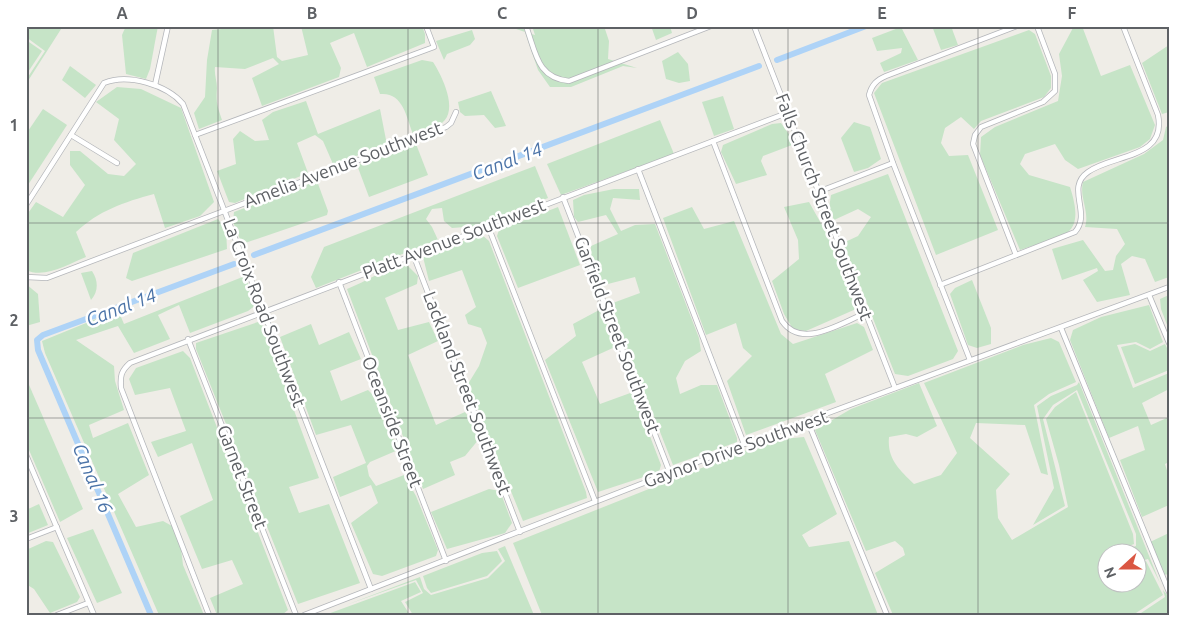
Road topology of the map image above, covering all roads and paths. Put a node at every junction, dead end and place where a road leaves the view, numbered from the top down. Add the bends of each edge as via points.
1 (168, 26) edge
2 (426, 26) edge
3 (526, 26) edge
4 (711, 26) edge
5 (754, 26) edge
6 (1017, 26) edge
7 (1037, 26) edge
8 (1123, 26) edge
9 (155, 85) junction
10 (456, 112) dead end
11 (787, 113) junction
12 (71, 135) junction
13 (195, 136) junction
14 (713, 141) junction
15 (117, 163) dead end
16 (893, 163) junction
17 (638, 170) junction
18 (818, 192) junction
19 (563, 197) junction
20 (26, 205) edge
21 (224, 211) junction
22 (488, 226) junction
23 (413, 254) junction
24 (1016, 255) junction
25 (26, 277) edge
26 (339, 282) junction
27 (940, 285) junction
28 (1169, 287) edge
29 (1149, 295) junction
30 (264, 311) junction
31 (866, 313) junction
32 (1061, 328) junction
33 (188, 339) junction
34 (1169, 343) edge
35 (970, 360) junction
36 (895, 388) junction
37 (808, 422) junction
38 (744, 444) junction
39 (26, 455) edge
40 (670, 473) junction
41 (595, 501) junction
42 (57, 527) junction
43 (520, 532) junction
44 (26, 539) edge
45 (446, 561) junction
46 (371, 589) junction
47 (1169, 592) edge
48 (88, 602) junction
49 (57, 615) edge
50 (94, 615) edge
51 (210, 615) edge
52 (296, 615) edge
53 (304, 615) edge
54 (886, 615) edge

1 - 9 street
2 - 13 street via 434,47
3 - 4 street via 544,71 556,80 569,81
5 - 11 street, Falls Church Street Southwest
6 - 16 street via 877,80 871,87 870,104
7 - 24 street via 1056,74 1056,91 1043,102 981,127 973,144
8 - 24 street via 1158,115 1158,136 1143,150 1096,167 1081,178 1077,188 1081,225 1075,232
9 - 12 street, La Croix Road Southwest via 118,79 104,83
9 - 13 street, La Croix Road Southwest via 174,94 183,104
10 - 21 street, Amelia Avenue Southwest via 446,127
11 - 14 street, Platt Avenue Southwest
11 - 18 street, Falls Church Street Southwest
12 - 15 street
12 - 20 street
13 - 21 street, La Croix Road Southwest
14 - 17 street, Platt Avenue Southwest
14 - 31 street via 787,329 795,334 812,334
16 - 18 street
16 - 27 street
17 - 19 street, Platt Avenue Southwest
17 - 38 street
18 - 31 street, Falls Church Street Southwest
19 - 22 street, Platt Avenue Southwest
19 - 40 street, Garfield Street Southwest
21 - 25 street, Amelia Avenue Southwest via 47,278
21 - 30 street, La Croix Road Southwest
22 - 23 street, Platt Avenue Southwest
22 - 41 street
23 - 26 street, Platt Avenue Southwest
23 - 43 street, Lackland Street Southwest
24 - 27 street
26 - 30 street, Platt Avenue Southwest
26 - 45 street, Oceanside Street
27 - 35 street
28 - 29 street, Gaynor Drive Southwest
29 - 32 street, Gaynor Drive Southwest
29 - 34 street
30 - 33 street, Platt Avenue Southwest
30 - 46 street, La Croix Road Southwest
31 - 36 street, Falls Church Street Southwest
32 - 35 street, Gaynor Drive Southwest
32 - 47 street
33 - 51 street, Platt Avenue Southwest via 137,359 123,369 120,378
33 - 52 street, Garnet Street
35 - 36 street, Gaynor Drive Southwest
36 - 37 street, Gaynor Drive Southwest
37 - 38 street, Gaynor Drive Southwest
37 - 54 street
38 - 40 street, Gaynor Drive Southwest
39 - 42 street
40 - 41 street, Gaynor Drive Southwest
41 - 43 street, Gaynor Drive Southwest
42 - 44 street
42 - 48 street
43 - 45 street, Gaynor Drive Southwest
45 - 46 street, Gaynor Drive Southwest
46 - 53 street, Gaynor Drive Southwest
48 - 49 street
48 - 50 street

